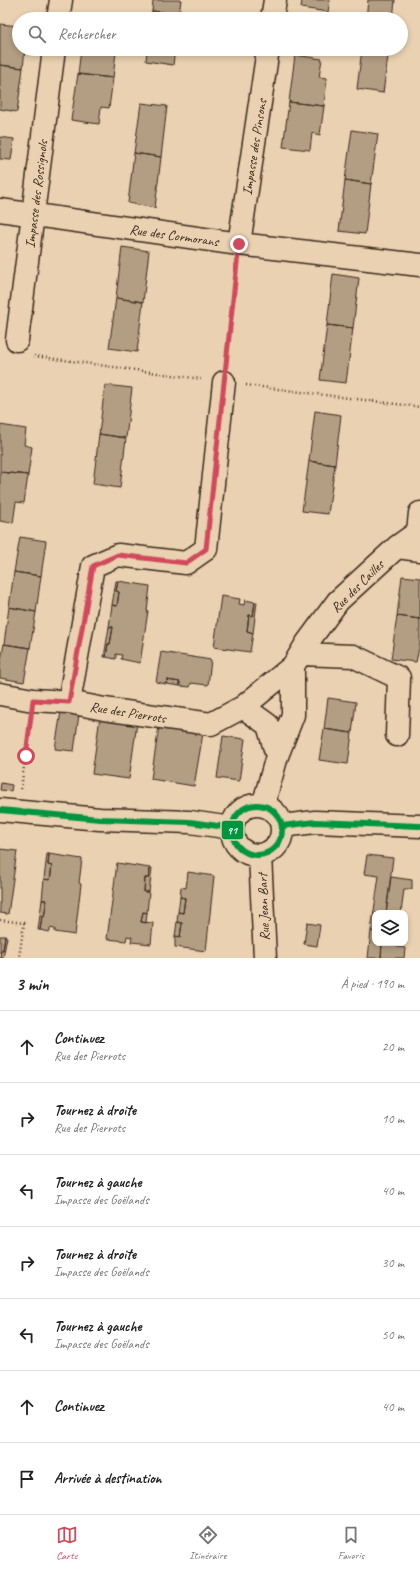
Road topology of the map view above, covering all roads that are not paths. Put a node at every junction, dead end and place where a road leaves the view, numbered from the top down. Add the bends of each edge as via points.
1 (61, 0) edge
2 (275, 0) edge
3 (59, 12) edge
4 (273, 12) edge
5 (53, 56) edge
6 (267, 56) edge
7 (0, 210) edge
8 (33, 215) junction
9 (239, 244) junction
10 (420, 265) edge
11 (17, 340) dead end
12 (224, 382) road end
13 (420, 513) edge
14 (397, 547) junction
15 (420, 550) edge
16 (297, 660) junction
17 (0, 694) edge
18 (69, 702) junction
19 (243, 707) junction
20 (397, 735) dead end
21 (277, 756) junction
22 (263, 806) junction
23 (9, 811) edge
24 (282, 826) junction
25 (420, 826) edge
26 (232, 828) junction
27 (260, 856) junction
28 (265, 958) edge

1 - 3 street
2 - 4 street
5 - 8 street, Impasse des Rossignols
6 - 9 street, Impasse des Pinsons
7 - 8 street, Rue des Cormorans
8 - 9 street, Rue des Cormorans
8 - 11 street, Impasse des Rossignols
9 - 10 street, Rue des Cormorans
12 - 18 street via 206,549 186,563 118,555 93,566
13 - 14 street, Rue des Cailles via 418,532
14 - 15 street
14 - 16 street, Rue des Cailles via 338,601 307,642
16 - 19 street, Rue des Pierrots
16 - 20 street via 353,656 399,678
16 - 21 street via 293,715
17 - 18 street, Rue des Pierrots via 33,700
18 - 19 street, Rue des Pierrots via 211,724
19 - 21 street via 268,725
21 - 22 street
22 - 24 street via 278,815
22 - 26 street via 246,808 239,814
23 - 26 street via 100,819 190,822
24 - 25 street via 314,822
24 - 27 street via 281,840 274,849
26 - 27 street via 237,845 250,854
27 - 28 street, Rue Jean Bart

